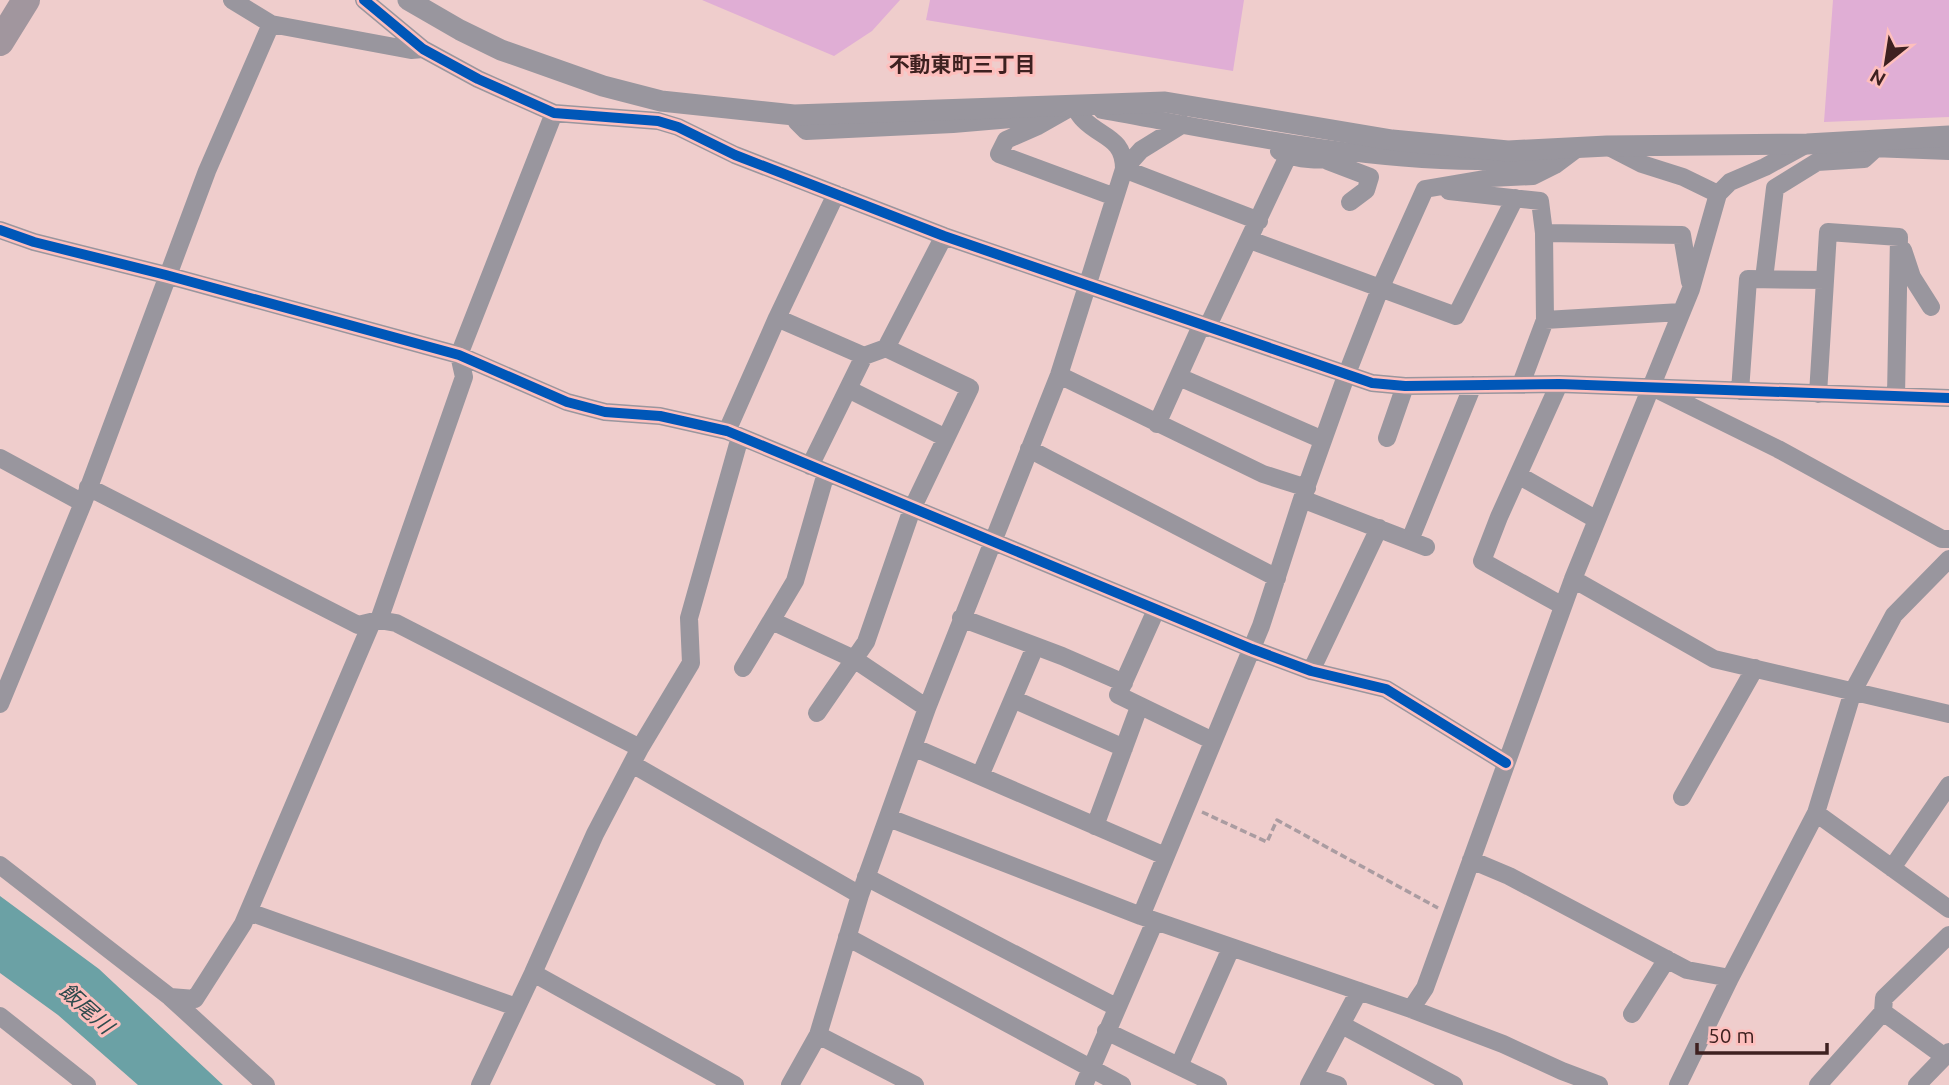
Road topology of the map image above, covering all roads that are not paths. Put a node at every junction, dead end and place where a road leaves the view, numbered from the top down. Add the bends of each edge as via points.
1 (26, 0) edge
2 (232, 0) edge
3 (364, 0) edge
4 (408, 0) edge
5 (271, 24) junction
6 (0, 42) edge
7 (423, 49) junction
8 (1065, 110) junction
9 (659, 111) junction
10 (554, 113) junction
11 (1183, 124) junction
12 (1252, 135) junction
13 (1949, 136) edge
14 (1392, 140) junction
15 (1847, 140) junction
16 (1807, 144) junction
17 (1607, 146) junction
18 (1579, 148) junction
19 (1875, 149) junction
20 (1949, 151) edge
21 (1370, 155) junction
22 (1288, 156) junction
23 (1324, 160) junction
24 (1124, 169) junction
25 (1424, 188) junction
26 (836, 194) junction
27 (1718, 194) junction
28 (1115, 197) junction
29 (1515, 198) junction
30 (1350, 202) dead end
31 (1259, 221) junction
32 (0, 230) edge
33 (1544, 233) junction
34 (944, 236) junction
35 (1899, 237) junction
36 (1250, 240) junction
37 (166, 275) junction
38 (1764, 279) junction
39 (1825, 280) junction
40 (1088, 286) junction
41 (1380, 289) junction
42 (1691, 289) junction
43 (1931, 307) dead end
44 (1681, 312) junction
45 (777, 318) junction
46 (1545, 320) junction
47 (1204, 327) junction
48 (886, 348) junction
49 (459, 355) junction
50 (864, 356) junction
51 (1059, 375) junction
52 (1346, 376) junction
53 (1179, 377) junction
54 (1521, 384) junction
55 (1559, 384) junction
56 (1473, 385) junction
57 (1405, 386) junction
58 (1652, 387) junction
59 (848, 390) junction
60 (1740, 391) junction
61 (1818, 394) junction
62 (1896, 396) junction
63 (1949, 398) edge
64 (1157, 424) junction
65 (734, 434) junction
66 (946, 438) junction
67 (1387, 438) dead end
68 (1323, 440) junction
69 (1029, 449) junction
70 (0, 458) edge
71 (818, 470) junction
72 (1517, 475) junction
73 (1305, 494) junction
74 (85, 495) junction
75 (912, 509) junction
76 (1597, 520) junction
77 (1379, 528) junction
78 (1949, 539) edge
79 (991, 543) junction
80 (1949, 559) edge
81 (1277, 578) junction
82 (1573, 579) junction
83 (1563, 606) junction
84 (1156, 610) junction
85 (961, 618) junction
86 (376, 621) junction
87 (772, 621) junction
88 (1035, 647) junction
89 (1252, 649) junction
90 (854, 659) junction
91 (743, 668) dead end
92 (1755, 668) junction
93 (1311, 671) junction
94 (1124, 682) junction
95 (1853, 691) junction
96 (1013, 699) junction
97 (0, 704) edge
98 (1139, 707) junction
99 (927, 708) junction
100 (817, 713) dead end
101 (1949, 714) edge
102 (1213, 741) junction
103 (913, 747) junction
104 (1124, 748) junction
105 (636, 756) junction
106 (1506, 763) junction
107 (980, 776) junction
108 (1949, 785) edge
109 (1682, 797) dead end
110 (1943, 806) edge
111 (1816, 813) junction
112 (888, 818) junction
113 (1095, 826) junction
114 (1165, 856) junction
115 (1471, 860) junction
116 (0, 865) edge
117 (1892, 868) junction
118 (866, 877) junction
119 (860, 895) junction
120 (1949, 909) edge
121 (249, 912) junction
122 (1148, 919) junction
123 (1949, 935) edge
124 (847, 937) junction
125 (1231, 948) junction
126 (1667, 959) junction
127 (533, 973) junction
128 (1730, 978) junction
129 (1359, 992) junction
130 (170, 997) junction
131 (516, 1007) junction
132 (1116, 1007) junction
133 (1411, 1009) junction
134 (1882, 1012) junction
135 (1632, 1014) dead end
136 (0, 1016) edge
137 (1342, 1025) junction
138 (1107, 1031) junction
139 (818, 1035) junction
140 (1945, 1062) edge
141 (1179, 1066) junction
142 (1087, 1077) edge
143 (1312, 1081) edge
144 (87, 1085) edge
145 (266, 1085) edge
146 (480, 1085) edge
147 (735, 1085) edge
148 (790, 1085) edge
149 (915, 1085) edge
150 (1122, 1085) edge
151 (1218, 1085) edge
152 (1338, 1085) edge
153 (1454, 1085) edge
154 (1599, 1085) edge
155 (1678, 1085) edge
156 (1818, 1085) edge
157 (1917, 1085) edge

1 - 6 main road
2 - 5 street
3 - 7 street
4 - 9 street via 501,50
5 - 7 street
5 - 37 street
7 - 10 street
8 - 9 street via 794,115
8 - 11 street
8 - 14 street via 1165,102
8 - 24 street via 1110,137 1124,157
8 - 28 street via 1006,140 999,154
9 - 10 street
9 - 26 street via 678,127 735,155
10 - 49 street
11 - 12 street
11 - 24 street via 1141,150
12 - 21 street
12 - 22 street
13 - 15 street
14 - 18 street via 1508,151
14 - 21 street
15 - 16 street
15 - 19 street
16 - 17 street
16 - 27 street via 1730,182
17 - 18 street
17 - 27 street
18 - 21 street via 1537,162
18 - 25 street via 1533,176
19 - 20 street
19 - 38 street via 1864,159 1817,162 1775,188
21 - 23 street
22 - 23 street
22 - 31 street
23 - 30 street via 1370,177 1366,190
24 - 28 street
24 - 31 street
25 - 29 street
25 - 41 street
26 - 34 street
26 - 45 street
27 - 42 street
28 - 40 street
29 - 33 street via 1540,201
29 - 41 street via 1456,316
31 - 36 street
32 - 37 street
33 - 42 street via 1682,235
33 - 46 street
34 - 40 street
34 - 48 street
35 - 39 street via 1828,232
35 - 43 street via 1912,277
35 - 62 street
36 - 41 street
36 - 47 street
37 - 49 street
37 - 74 street
38 - 39 street
38 - 60 street via 1748,279
39 - 61 street
40 - 47 street
40 - 51 street
41 - 52 street
42 - 44 street
44 - 46 street
44 - 58 street
45 - 50 street
45 - 65 street
46 - 54 street
47 - 52 street
47 - 53 street
48 - 50 street
48 - 66 street via 970,388
49 - 65 street via 567,402 605,412 660,416
49 - 86 street via 464,377
50 - 59 street
51 - 64 street
51 - 69 street
52 - 57 street
52 - 68 street
53 - 64 street
53 - 68 street
54 - 55 street
54 - 56 street
55 - 58 street
55 - 72 street
56 - 57 street
56 - 77 street via 1418,543
57 - 67 street
58 - 60 street
58 - 76 street
58 - 78 street
59 - 66 street
59 - 71 street
60 - 61 street
61 - 62 street
62 - 63 street
64 - 73 street
65 - 71 street
65 - 105 street via 689,618 691,663
66 - 75 street
68 - 73 street
69 - 79 street
69 - 81 street
70 - 74 street
71 - 75 street
71 - 87 street via 795,581
72 - 76 street
72 - 83 street via 1482,561
73 - 77 street
73 - 81 street
74 - 86 street via 358,625
74 - 97 street
75 - 79 street
75 - 90 street via 866,642
76 - 82 street
77 - 93 street
79 - 84 street
79 - 85 street
80 - 95 street via 1894,615
81 - 89 street
82 - 83 street
82 - 92 street via 1714,659
83 - 106 street
84 - 89 street
84 - 94 street
85 - 88 street
85 - 99 street
86 - 105 street via 396,623
86 - 121 street
87 - 90 street
87 - 91 street
88 - 94 street
88 - 96 street
89 - 93 street
89 - 102 street
90 - 99 street
90 - 100 street
92 - 95 street
92 - 109 street
93 - 106 street via 1386,689
94 - 98 street via 1118,695
95 - 101 street
95 - 111 street
96 - 104 street
96 - 107 street
98 - 102 street
98 - 104 street
99 - 103 street
102 - 114 street
103 - 107 street
103 - 112 street
104 - 113 street
105 - 119 street
105 - 127 street via 595,834
106 - 115 street
107 - 113 street
108 - 110 street
110 - 117 street
111 - 117 street
111 - 128 street
112 - 118 street
112 - 122 street
113 - 114 street
114 - 122 street
115 - 126 street
115 - 133 street via 1425,988
116 - 130 street
117 - 120 street
118 - 119 street
118 - 132 street
119 - 124 street
121 - 130 street via 195,999
121 - 131 street
122 - 125 street
122 - 132 street
123 - 134 street via 1884,998
124 - 139 street
124 - 142 street
125 - 129 street
125 - 141 street
126 - 128 street via 1687,970
126 - 135 street
127 - 131 street
127 - 147 street
128 - 155 street
129 - 133 street
129 - 137 street
130 - 145 street
131 - 146 street
132 - 138 street
133 - 154 street
134 - 140 street
134 - 156 street
136 - 144 street
137 - 143 street
137 - 153 street
138 - 141 street
138 - 142 street
139 - 148 street
139 - 149 street
140 - 157 street
141 - 151 street
142 - 150 street
143 - 152 street

